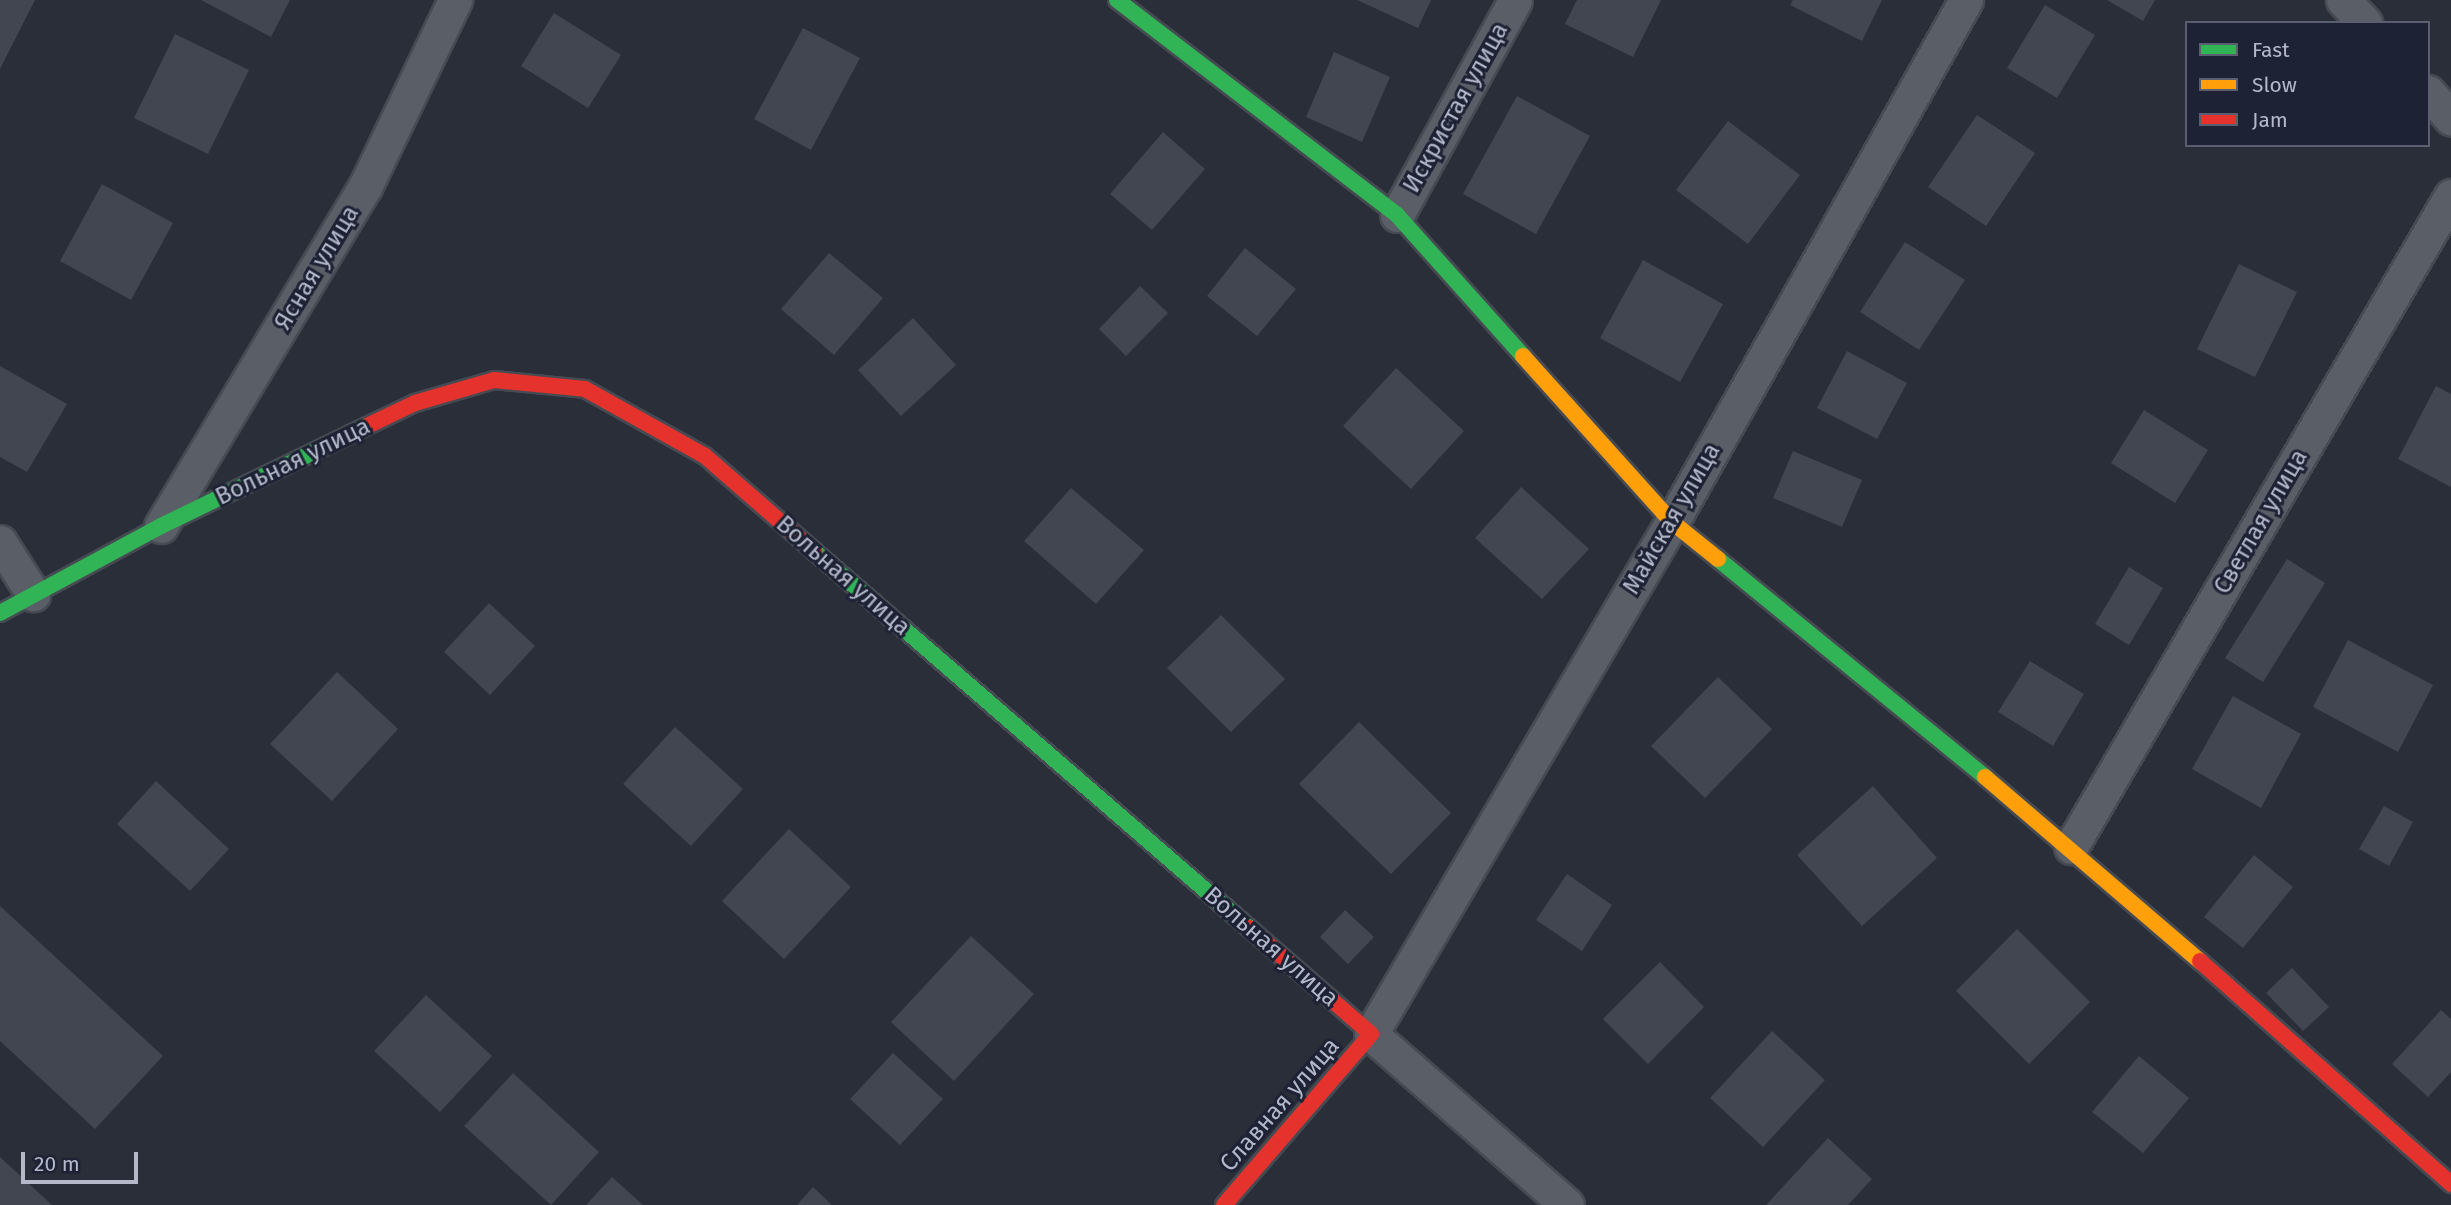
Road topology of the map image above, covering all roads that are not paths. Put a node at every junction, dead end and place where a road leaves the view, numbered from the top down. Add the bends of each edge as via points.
1 (455, 0) edge
2 (1117, 0) edge
3 (1515, 0) edge
4 (1966, 0) edge
5 (2343, 0) edge
6 (2363, 21) edge
7 (2430, 94) edge
8 (2451, 118) edge
9 (2451, 196) edge
10 (1397, 215) junction
11 (1672, 522) junction
12 (161, 526) junction
13 (0, 541) edge
14 (33, 594) junction
15 (0, 613) edge
16 (2071, 847) junction
17 (1371, 1034) junction
18 (2451, 1184) edge
19 (1224, 1205) edge
20 (1567, 1205) edge

1 - 12 street, Ясная улица via 365,187
2 - 10 street
3 - 10 street, Искристая улица
4 - 11 street, Майская улица
5 - 6 street
7 - 8 street
9 - 16 street, Светлая улица
10 - 11 street
11 - 16 street
11 - 17 street, Майская улица
12 - 14 street, Вольная улица
12 - 17 street, Вольная улица via 415,403 494,380 584,389 705,456
13 - 14 street
14 - 15 street, Вольная улица
16 - 18 street
17 - 19 street, Славная улица
17 - 20 street, Вольная улица

